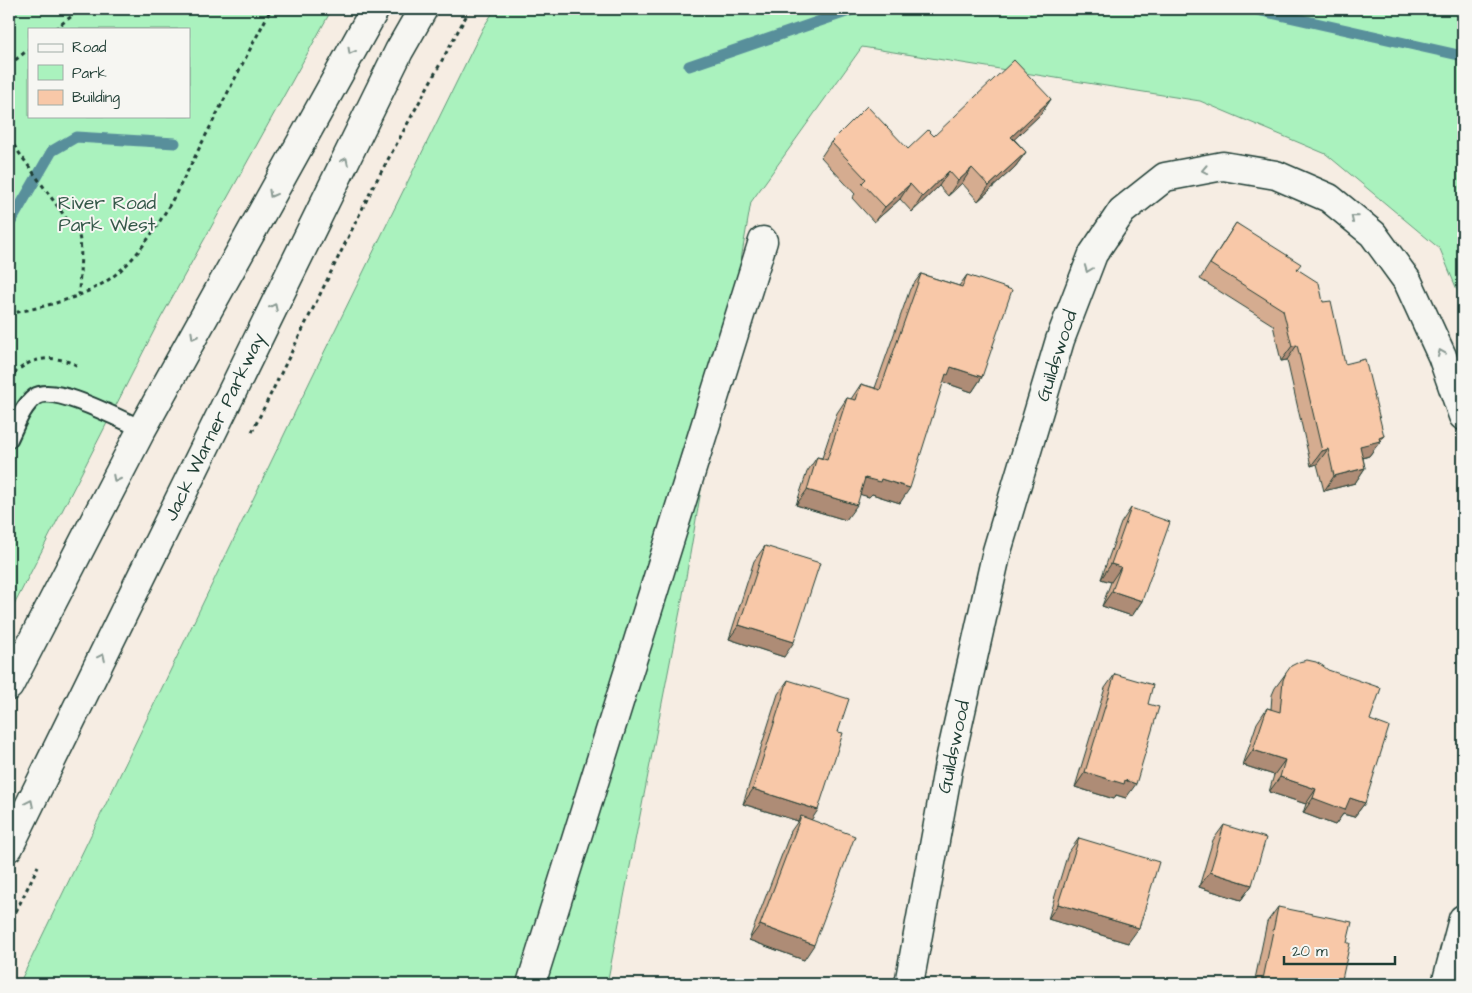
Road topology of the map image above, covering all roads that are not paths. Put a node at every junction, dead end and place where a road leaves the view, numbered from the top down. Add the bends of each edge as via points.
1 (375, 9) edge
2 (423, 9) edge
3 (763, 241) dead end
4 (1463, 416) edge
5 (142, 429) junction
6 (9, 439) edge
7 (9, 686) edge
8 (9, 847) edge
9 (1463, 919) edge
10 (531, 984) edge
11 (910, 984) edge
12 (1446, 984) edge

1 -> 5 street
8 -> 2 street, Jack Warner Parkway via 390,69
3 - 10 street
4 -> 11 street, Guildswood via 1442,356 1408,282 1373,234 1330,198 1276,175 1223,166 1165,177 1122,211 1093,254 1060,340 997,550 948,769
5 - 6 lane via 73,398 52,393 36,396 25,407
5 -> 7 street
9 - 12 street

